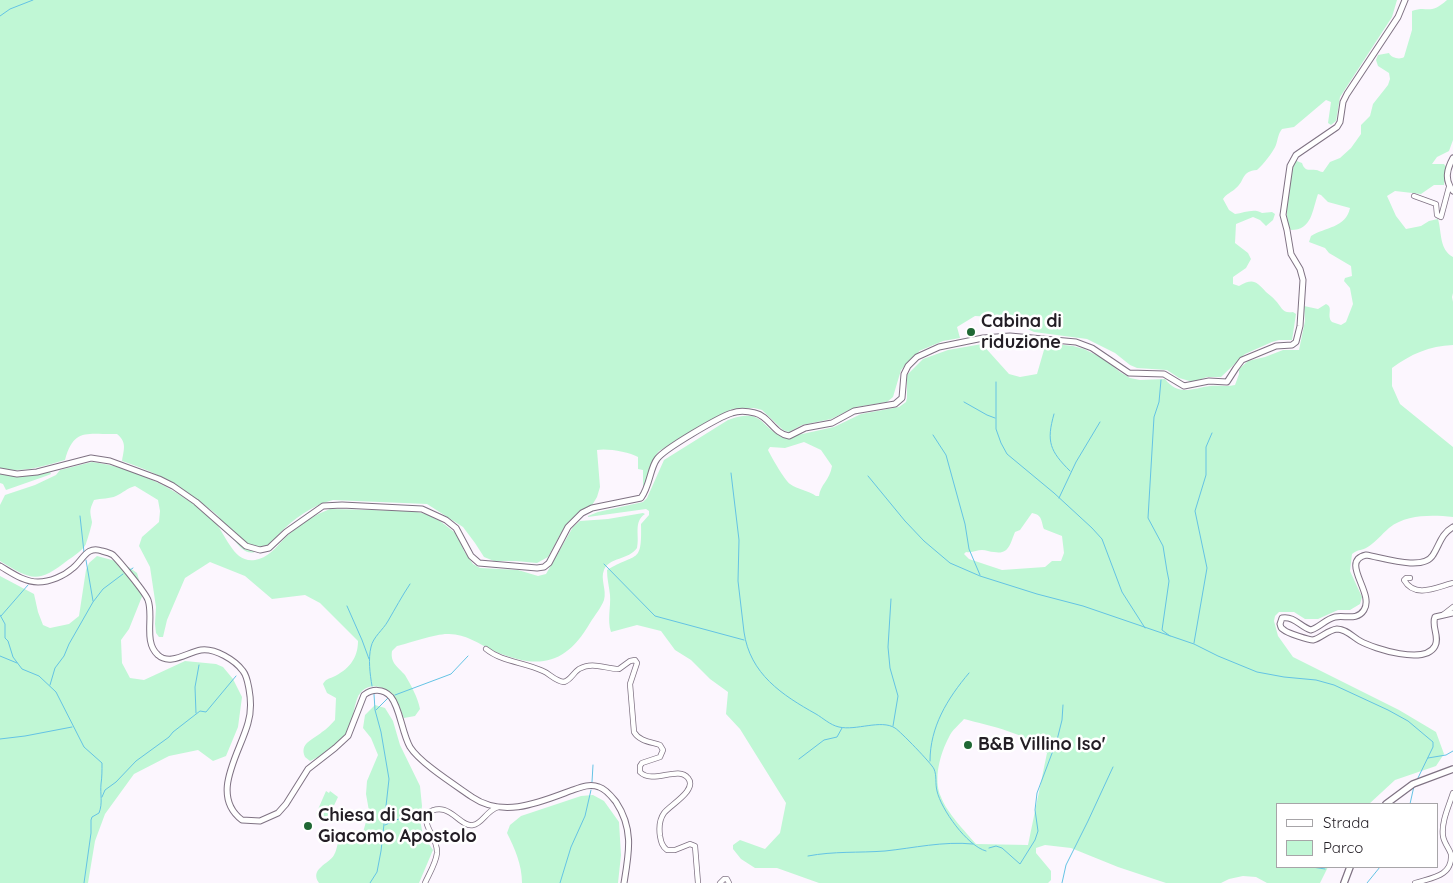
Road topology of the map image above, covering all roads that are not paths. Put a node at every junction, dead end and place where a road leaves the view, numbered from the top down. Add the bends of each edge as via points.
1 (1405, 0) edge
2 (1453, 158) edge
3 (1451, 189) edge
4 (1414, 196) dead end
5 (0, 472) edge
6 (1453, 527) edge
7 (0, 566) edge
8 (1410, 578) dead end
9 (1453, 583) edge
10 (1453, 607) edge
11 (1453, 613) edge
12 (1444, 614) junction
13 (486, 649) dead end
14 (1451, 770) edge
15 (1453, 794) edge
16 (1387, 803) edge
17 (499, 807) junction
18 (1350, 868) edge
19 (425, 883) edge
20 (624, 883) edge
21 (698, 883) edge
22 (720, 883) edge
23 (729, 883) edge
24 (1344, 883) edge
25 (1415, 883) edge

1 - 5 street via 1398,18 1347,94 1338,124 1333,131 1296,155 1291,163 1283,213 1291,254 1303,280 1296,342 1276,346 1242,360 1228,382 1209,381 1184,386 1164,374 1133,374 1092,348 1076,342 997,336 939,347 908,366 902,398 892,405 854,412 832,423 805,428 789,436 780,433 758,414 740,411 725,416 660,455 641,498 582,512 568,527 549,563 539,568 479,563 471,556 456,528 422,509 323,506 269,548 260,550 246,546 173,486 110,461 91,458 37,472
2 - 3 street via 1447,176
3 - 4 street via 1441,217 1437,215 1436,204
6 - 12 street via 1443,534 1430,558 1422,562 1359,558 1356,569 1365,590 1366,606 1359,615 1334,617 1311,630 1288,617 1282,618 1280,624 1284,631 1309,640 1340,629 1377,649 1419,656 1435,647 1434,618
7 - 17 street via 27,580 43,582 59,577 91,550 102,550 113,556 147,598 156,654 177,658 206,650 222,655 243,671 250,691 250,714 230,770 228,796 230,809 242,820 260,821 278,813 308,769 348,736 364,695 374,690 391,697 407,740 416,754 474,798
8 - 9 street via 1404,580 1407,585 1422,591
10 - 12 street
11 - 12 street
13 - 21 street via 564,682 586,666 619,669 635,660 630,684 634,732 642,740 660,745 663,750 660,757 642,762 640,772 647,777 680,773 690,780 687,792 663,814 660,835 667,850 690,844 695,846
14 - 16 main road via 1413,784
15 - 25 street via 1443,830 1451,854 1448,870 1438,877
17 - 19 street via 486,813 474,825 468,825 445,810 426,814 427,827 438,850
17 - 20 street via 529,806 588,786 604,789 620,809 627,826 629,849
18 - 24 main road
22 - 23 street via 725,879

